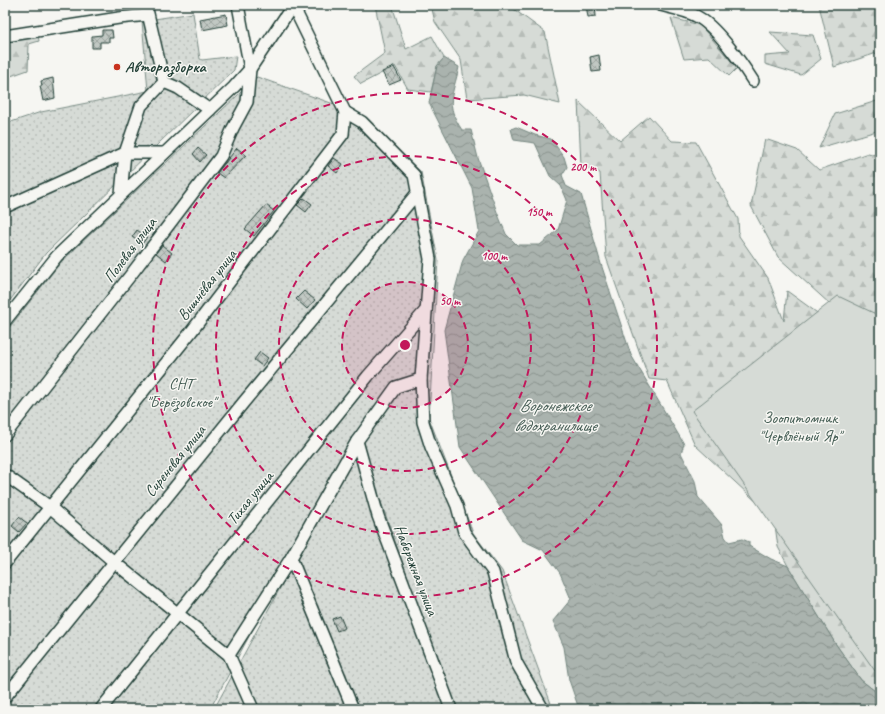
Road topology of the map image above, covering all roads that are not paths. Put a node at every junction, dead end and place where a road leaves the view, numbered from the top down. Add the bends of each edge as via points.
1 (238, 5) edge
2 (293, 5) edge
3 (660, 5) edge
4 (147, 10) edge
5 (5, 36) edge
6 (250, 69) junction
7 (753, 80) dead end
8 (164, 82) junction
9 (210, 110) junction
10 (345, 112) junction
11 (125, 153) junction
12 (164, 153) junction
13 (418, 192) junction
14 (121, 194) junction
15 (5, 208) edge
16 (426, 310) junction
17 (5, 322) edge
18 (421, 380) junction
19 (5, 435) edge
20 (357, 441) junction
21 (5, 475) edge
22 (50, 507) junction
23 (291, 558) junction
24 (114, 562) junction
25 (5, 563) edge
26 (178, 614) junction
27 (229, 655) junction
28 (5, 696) edge
29 (101, 709) edge
30 (253, 709) edge
31 (353, 709) edge
32 (451, 709) edge
33 (543, 709) edge

1 - 6 street, Полевая улица
2 - 6 street
2 - 10 street
3 - 7 street via 696,16 708,25 741,61
4 - 5 street via 119,18
4 - 8 street
6 - 9 street
6 - 19 street, Полевая улица via 248,102 221,156
8 - 9 street via 178,88
8 - 11 street via 141,106
9 - 12 street
10 - 13 street via 362,122 414,175
10 - 22 street, Вишнёвая улица via 343,134 191,332
11 - 12 street
11 - 14 street
11 - 15 street
12 - 14 street
13 - 16 street via 430,259
13 - 24 street, Сиреневая улица
14 - 17 street via 57,256
16 - 18 street
16 - 26 street, Тихая улица via 368,376
18 - 20 street via 396,387
18 - 33 street via 423,422 431,447 457,506 464,532 493,572 516,662
20 - 23 street
20 - 32 street, Набережная улица via 378,516
21 - 22 street
22 - 24 street
22 - 25 street, Вишнёвая улица
23 - 27 street
23 - 31 street
24 - 26 street
24 - 28 street, Сиреневая улица
26 - 27 street
26 - 29 street, Тихая улица
27 - 30 street

